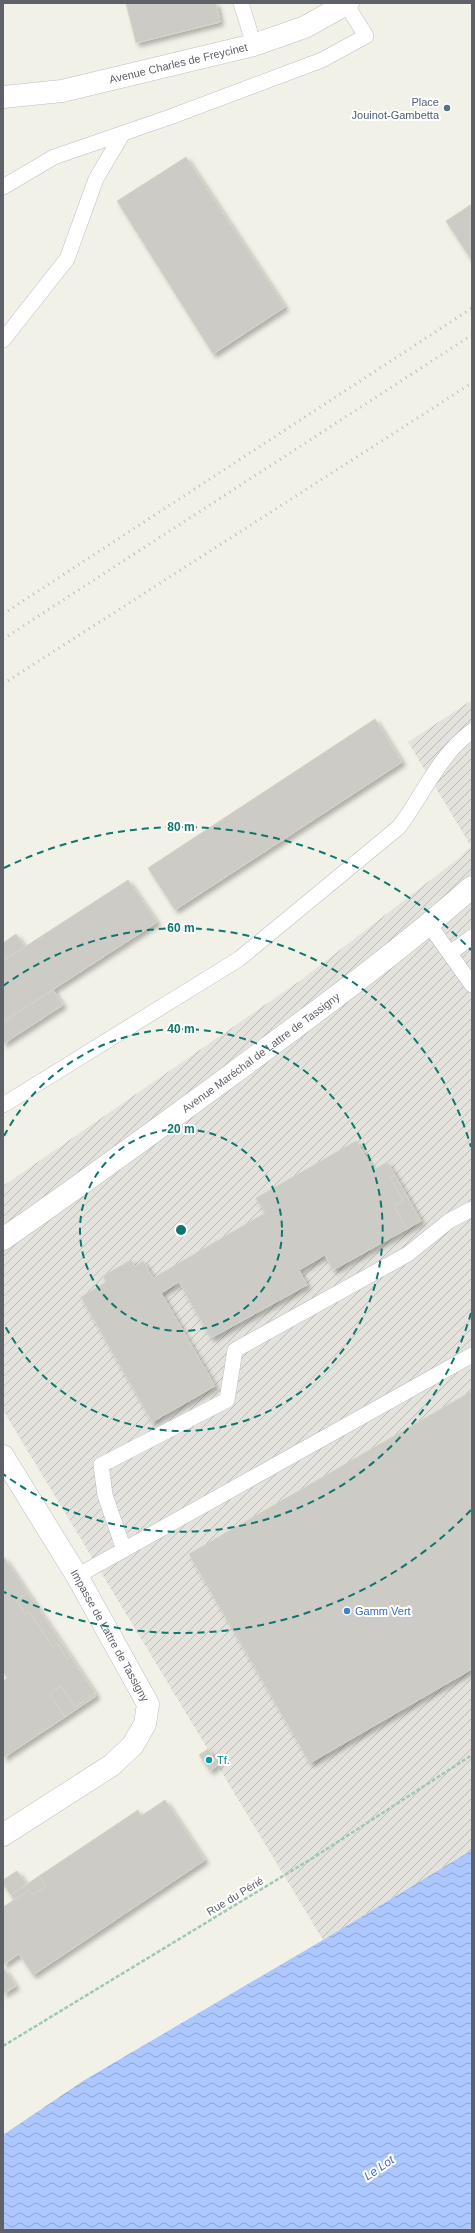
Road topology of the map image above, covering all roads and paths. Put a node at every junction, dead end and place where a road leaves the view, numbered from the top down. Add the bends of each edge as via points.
1 (241, 3) edge
2 (347, 4) edge
3 (254, 45) junction
4 (3, 97) edge
5 (123, 133) junction
6 (3, 187) edge
7 (3, 340) edge
8 (472, 731) edge
9 (472, 886) edge
10 (428, 923) junction
11 (472, 936) edge
12 (450, 953) junction
13 (472, 985) edge
14 (3, 1104) edge
15 (472, 1209) edge
16 (3, 1239) edge
17 (472, 1355) edge
18 (3, 1456) edge
19 (124, 1550) junction
20 (77, 1576) junction
21 (472, 1755) edge
22 (3, 1835) edge
23 (3, 2046) edge

1 - 3 lane
2 - 3 street, Avenue Charles de Freycinet via 305,27
2 - 5 lane via 366,36 322,60
3 - 4 street, Avenue Charles de Freycinet via 62,91
5 - 6 lane via 54,157
5 - 7 lane via 96,179 67,258
8 - 14 lane via 446,754 416,806 400,827 239,959
9 - 10 street, Avenue Maréchal de Lattre de Tassigny
10 - 12 lane
10 - 16 street, Avenue Maréchal de Lattre de Tassigny via 301,1023
11 - 12 lane
12 - 13 lane
15 - 19 lane via 449,1221 408,1254 235,1350 227,1400 101,1465 106,1495
17 - 19 lane
18 - 20 street, Impasse de Lattre de Tassigny
19 - 20 lane
20 - 22 street, Impasse de Lattre de Tassigny via 148,1704 145,1724 133,1745 112,1765
21 - 23 path, Rue du Périé via 316,1856

